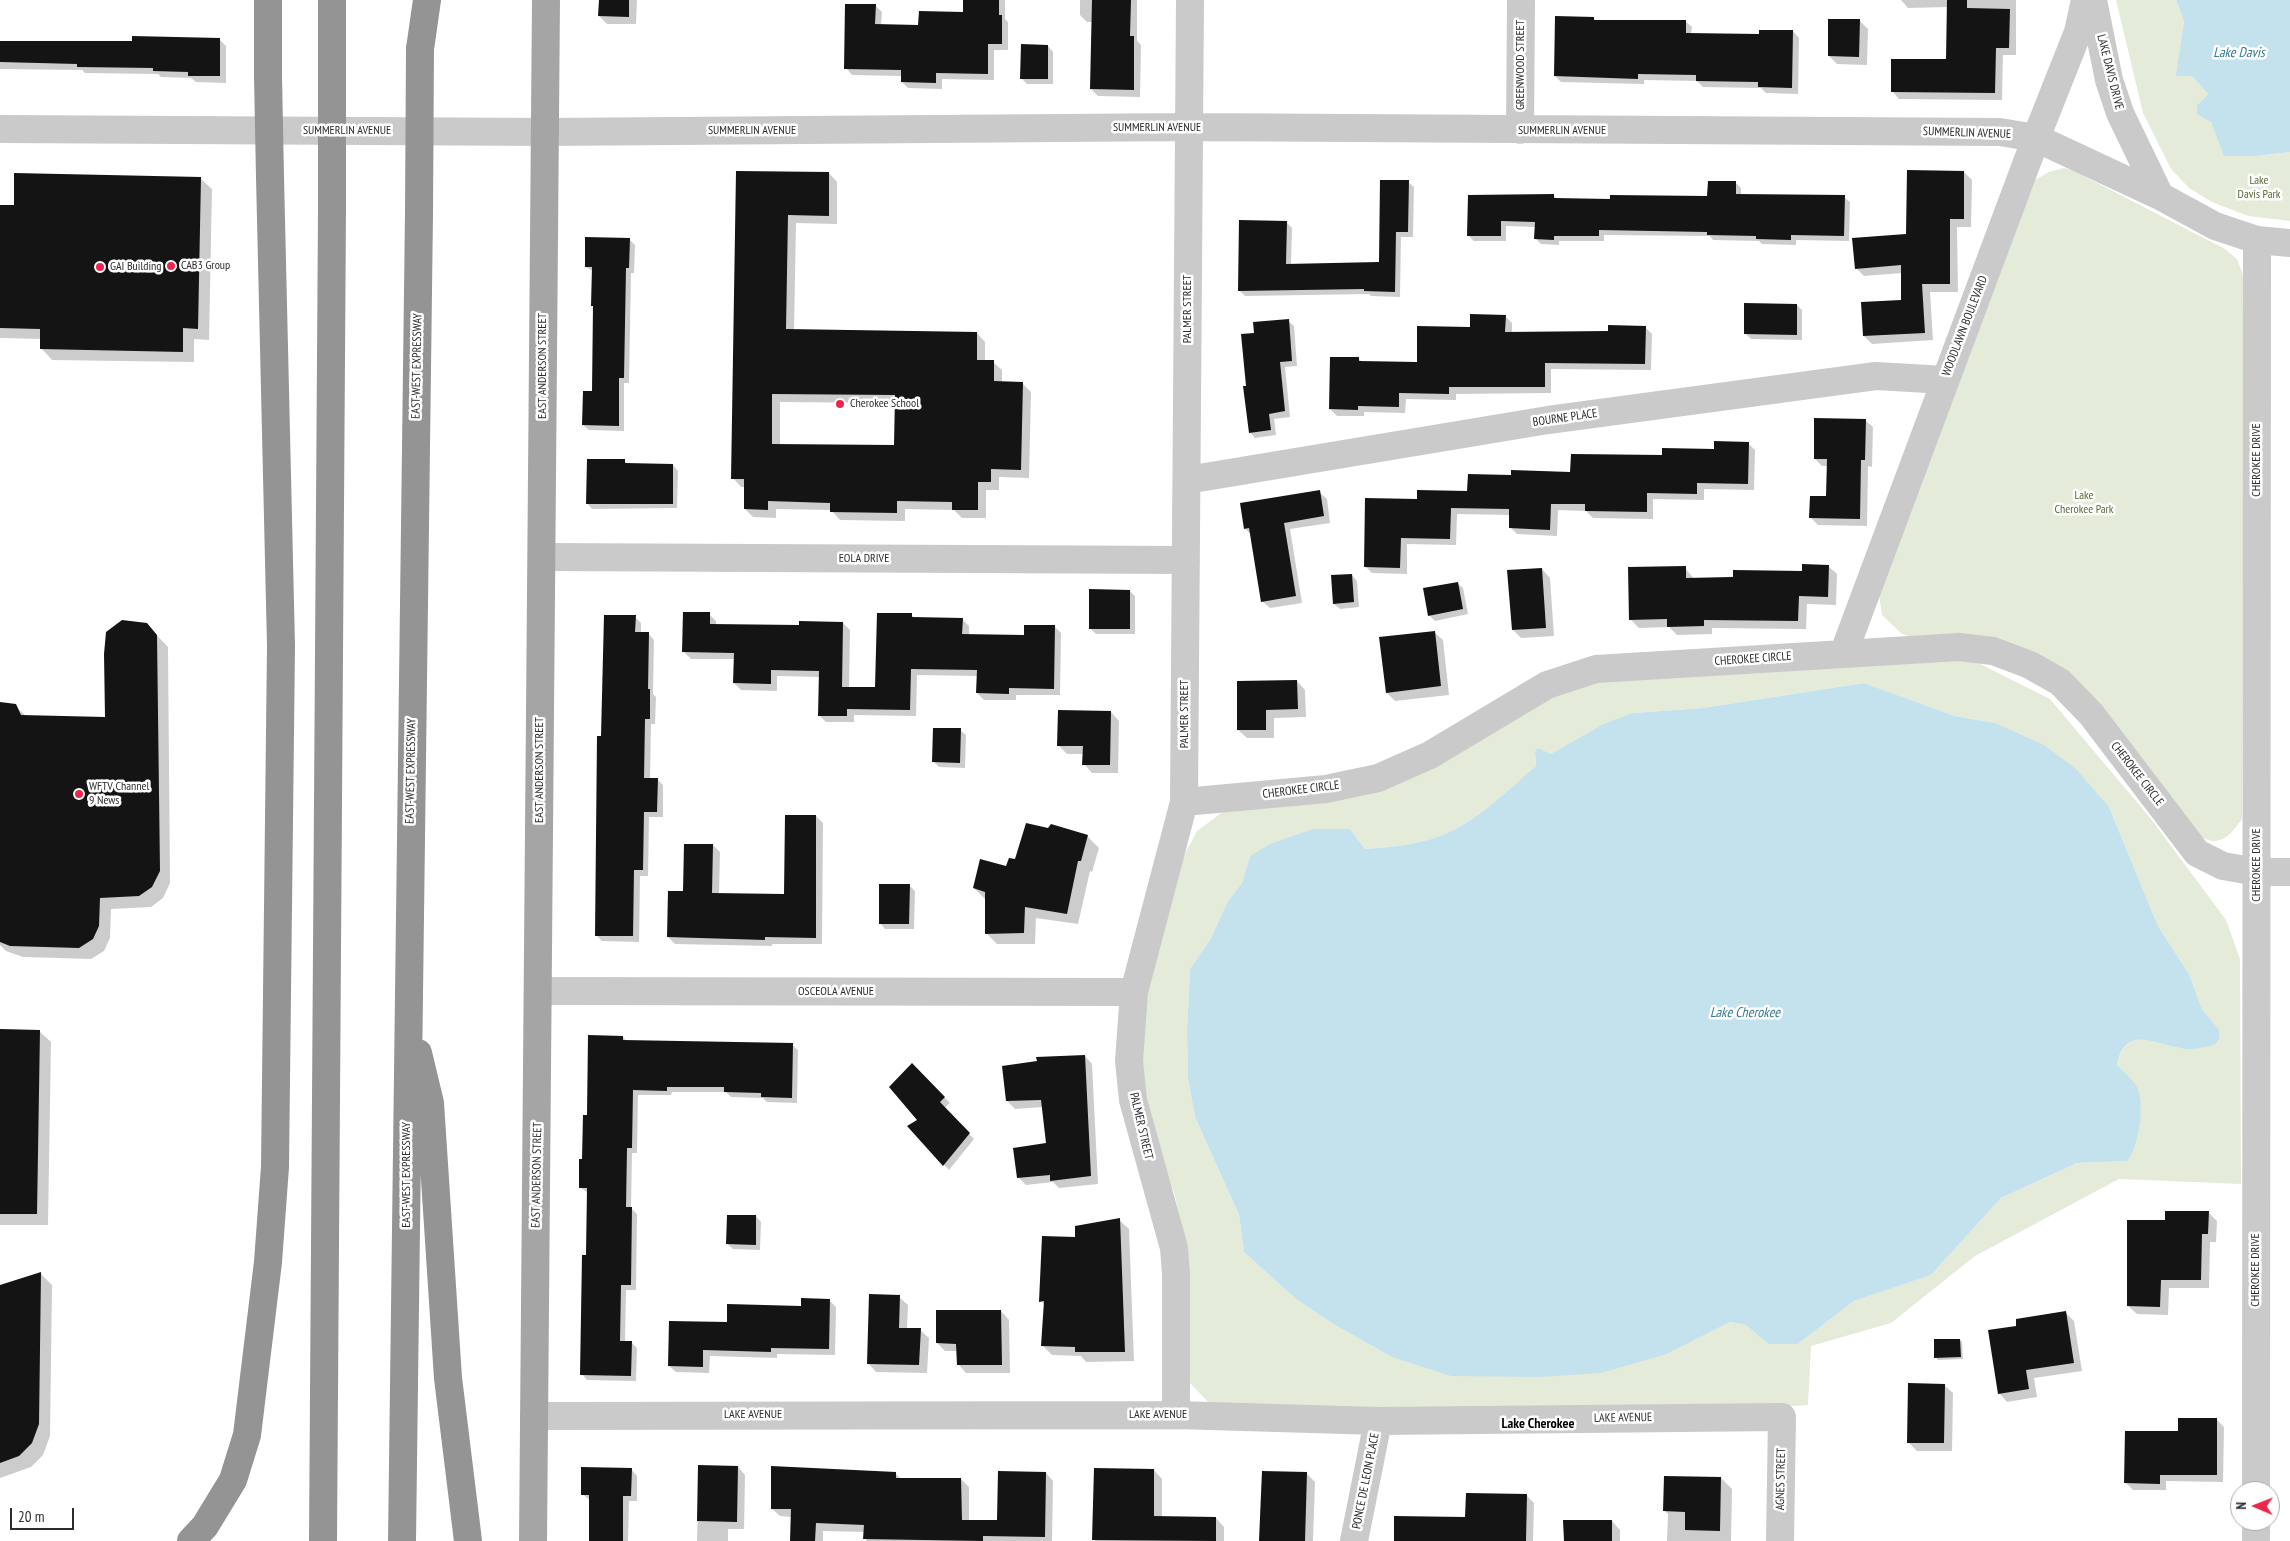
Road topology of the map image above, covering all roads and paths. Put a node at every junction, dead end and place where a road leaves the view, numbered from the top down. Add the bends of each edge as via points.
1 (268, 0) edge
2 (332, 0) edge
3 (421, 0) edge
4 (427, 0) edge
5 (546, 0) edge
6 (1190, 0) edge
7 (1521, 0) edge
8 (2085, 0) edge
9 (2093, 0) edge
10 (420, 49) junction
11 (1190, 128) junction
12 (0, 129) edge
13 (1520, 130) junction
14 (546, 132) junction
15 (2036, 138) junction
16 (2160, 196) junction
17 (2257, 240) junction
18 (2290, 243) edge
19 (1945, 380) junction
20 (1187, 480) junction
21 (542, 557) junction
22 (1186, 560) junction
23 (1844, 652) junction
24 (1184, 802) junction
25 (2257, 872) junction
26 (2290, 872) edge
27 (538, 991) junction
28 (1134, 992) junction
29 (408, 1014) junction
30 (1176, 1415) junction
31 (534, 1416) junction
32 (1782, 1417) joint
33 (1378, 1421) junction
34 (2256, 1481) edge
35 (191, 1541) edge
36 (323, 1541) edge
37 (402, 1541) edge
38 (468, 1541) edge
39 (534, 1541) edge
40 (1354, 1541) edge
41 (1780, 1541) edge

1 - 35 highway, bridge via 281,646 275,1168 268,1262 247,1435 234,1480 206,1526
2 - 36 highway, bridge
3 - 10 highway, EAST-WEST EXPRESSWAY
4 - 10 highway
5 - 14 main road, EAST ANDERSON STREET
6 - 11 street, PALMER STREET
7 - 13 street, GREENWOOD STREET
8 - 15 street, WOODLAWN BOULEVARD via 2078,32
9 - 16 street, LAKE DAVIS DRIVE via 2109,80 2120,113
10 - 29 highway, EAST-WEST EXPRESSWAY, bridge
11 - 13 street, SUMMERLIN AVENUE
11 - 14 street, SUMMERLIN AVENUE
11 - 20 street, PALMER STREET
12 - 14 street, SUMMERLIN AVENUE
13 - 15 street, SUMMERLIN AVENUE via 2000,132
14 - 21 main road, EAST ANDERSON STREET
15 - 16 street, SUMMERLIN AVENUE
15 - 19 street, WOODLAWN BOULEVARD
16 - 17 street, SUMMERLIN AVENUE via 2216,226
17 - 18 street, SUMMERLIN AVENUE
17 - 25 street, CHEROKEE DRIVE
19 - 20 street, BOURNE PLACE via 1866,377 1548,420
19 - 23 street, WOODLAWN BOULEVARD
20 - 22 street, PALMER STREET
21 - 22 street, EOLA DRIVE
21 - 27 main road, EAST ANDERSON STREET
22 - 24 street, PALMER STREET
23 - 24 street, CHEROKEE CIRCLE via 1596,669 1547,685 1430,755 1378,778 1326,789
23 - 25 street, CHEROKEE CIRCLE via 1958,647 1993,651 2030,665 2060,682 2091,714 2198,853 2223,866
24 - 28 street, PALMER STREET
25 - 26 street
25 - 34 street, CHEROKEE DRIVE
27 - 28 street, OSCEOLA AVENUE
27 - 31 main road, EAST ANDERSON STREET
28 - 30 street, PALMER STREET via 1129,1061 1132,1100 1174,1257
29 - 37 highway, EAST-WEST EXPRESSWAY
29 - 38 highway via 430,1103 448,1378
30 - 31 street, LAKE AVENUE
30 - 33 street, LAKE AVENUE
31 - 39 main road, EAST ANDERSON STREET
32 - 33 street, LAKE AVENUE
32 - 41 street, AGNES STREET
33 - 40 street, PONCE DE LEON PLACE

